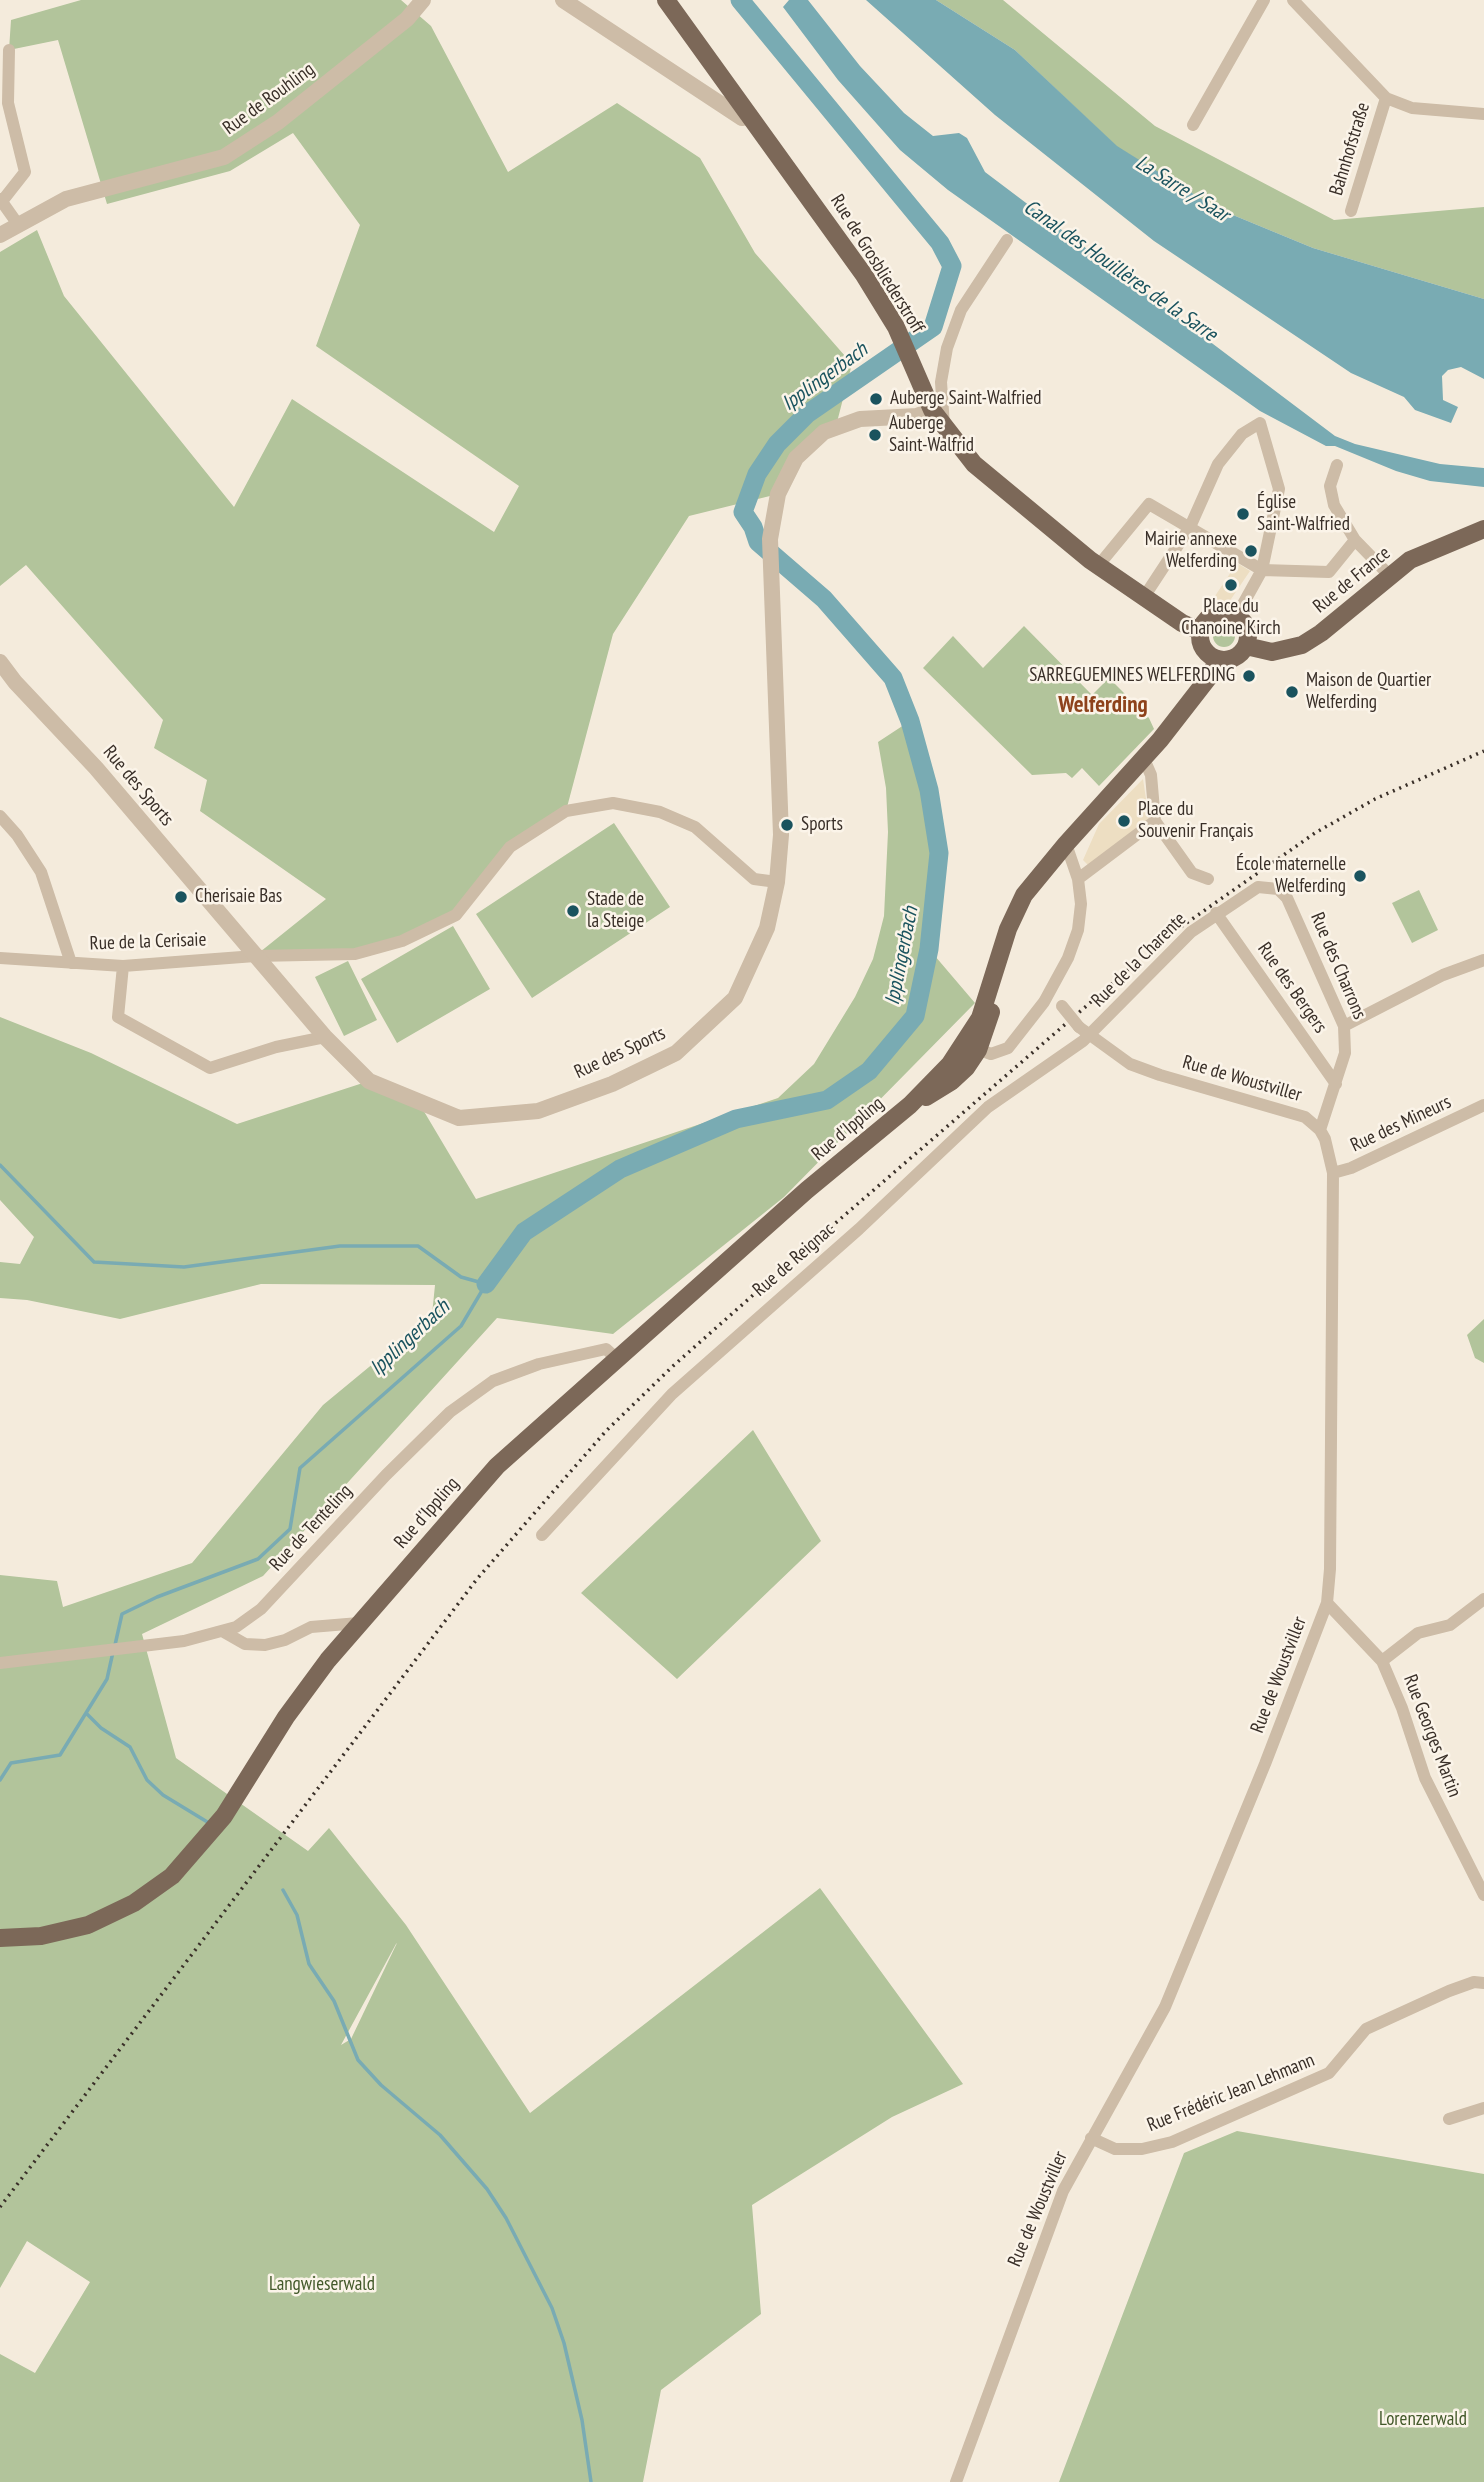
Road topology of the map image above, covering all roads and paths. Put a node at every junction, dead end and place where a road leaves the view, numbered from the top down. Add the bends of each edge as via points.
1 (422, 0) edge
2 (563, 0) edge
3 (666, 0) edge
4 (1264, 0) edge
5 (1293, 0) edge
6 (9, 50) dead end
7 (1385, 98) junction
8 (1484, 114) edge
9 (749, 116) junction
10 (1193, 125) dead end
11 (1, 200) edge
12 (1351, 211) dead end
13 (17, 223) junction
14 (0, 235) edge
15 (1007, 240) dead end
16 (932, 410) junction
17 (944, 426) junction
18 (1337, 465) dead end
19 (1190, 527) junction
20 (1484, 529) edge
21 (1355, 540) junction
22 (1098, 566) junction
23 (1262, 570) junction
24 (1389, 575) junction
25 (1144, 597) junction
26 (1237, 615) junction
27 (1200, 631) junction
28 (1246, 646) junction
29 (1218, 659) junction
30 (2, 668) edge
31 (1143, 759) junction
32 (0, 816) edge
33 (1154, 821) junction
34 (1066, 844) junction
35 (1078, 879) junction
36 (1208, 879) dead end
37 (777, 882) junction
38 (1216, 913) junction
39 (255, 956) junction
40 (0, 958) edge
41 (1484, 960) edge
42 (71, 963) junction
43 (123, 966) junction
44 (1051, 990) junction
45 (1344, 1026) junction
46 (1084, 1031) junction
47 (325, 1037) junction
48 (972, 1047) junction
49 (1336, 1084) junction
50 (1484, 1105) edge
51 (1320, 1130) junction
52 (1333, 1173) junction
53 (616, 1358) junction
54 (542, 1535) dead end
55 (1484, 1599) edge
56 (1327, 1603) junction
57 (359, 1623) junction
58 (224, 1632) junction
59 (1381, 1661) junction
60 (0, 1662) edge
61 (1484, 1895) edge
62 (0, 1938) edge
63 (1484, 1983) edge
64 (1484, 2108) edge
65 (1449, 2119) dead end
66 (1091, 2138) junction
67 (956, 2482) edge

1 - 13 street, Rue de Rouhling via 407,19 278,122 224,157 66,199
2 - 9 street via 742,118
3 - 9 main road, Rue de Grosbliederstroff
4 - 10 street
5 - 7 street, Bahnhofstraße
6 - 11 street via 8,103 24,172
7 - 8 street, Bahnhofstraße via 1412,108
7 - 12 street, Bahnhofstraße
9 - 16 main road, Rue de Grosbliederstroff via 896,327
11 - 13 street
13 - 14 street, Rue de Rouhling
15 - 17 street via 961,310 947,348 942,382
16 - 17 main road, Rue de Grosbliederstroff
16 - 37 street, Rue des Sports via 917,416 846,422 810,442 796,458 778,494 771,539 781,835
17 - 22 main road, Rue de Grosbliederstroff via 974,464
18 - 21 street via 1330,486 1334,505
19 - 22 street via 1149,504
19 - 23 street
19 - 23 street via 1218,464 1242,434 1260,423 1279,489
19 - 25 street
20 - 24 main road, Rue de France via 1432,549
21 - 23 street via 1329,572
21 - 24 street
22 - 25 main road, Rue de Grosbliederstroff
23 - 26 street
24 - 28 main road, Rue de France via 1302,645 1272,652
25 - 27 main road, Rue de Grosbliederstroff
26 - 27 main road via 1213,614
26 - 28 main road via 1247,631
27 - 29 main road via 1202,647
28 - 29 main road via 1234,657
29 - 31 main road, Rue d'Ippling via 1209,677
30 - 39 street, Rue des Sports via 96,768
31 - 33 street via 1151,775
31 - 34 main road, Rue d'Ippling
32 - 42 street via 40,872
33 - 35 street
33 - 36 street via 1192,873
34 - 35 street
34 - 48 main road, Rue d'Ippling via 1016,909
35 - 44 street via 1078,930
37 - 39 street, Rue de la Cerisaie via 754,879 695,827 660,812 613,803 566,811 510,847 456,915 402,941 355,954
37 - 47 street, Rue des Sports via 767,928 735,998 676,1053 612,1084 538,1111 459,1118 369,1081
38 - 45 street, Rue des Charrons via 1258,887 1271,886 1282,892 1292,905
38 - 46 street, Rue de la Charente
38 - 49 street, Rue des Bergers
39 - 43 street, Rue de la Cerisaie
39 - 47 street, Rue des Sports
40 - 42 street, Rue de la Cerisaie
41 - 45 street via 1443,975
42 - 43 street, Rue de la Cerisaie
43 - 47 street via 118,1017 210,1068
44 - 46 street, Rue de Woustviller, bridge
44 - 48 street via 1008,1048 991,1054
45 - 49 street, Rue des Charrons via 1347,1045
46 - 51 street, Rue de Woustviller via 1142,1069 1297,1114
46 - 54 street, Rue de Reignac via 988,1107 859,1229 704,1364
48 - 53 main road, Rue d'Ippling via 952,1081 910,1105
49 - 51 street, Rue des Charrons
50 - 52 street, Rue des Mineurs
51 - 52 street, Rue de Woustviller
52 - 56 street, Rue de Woustviller via 1331,1569
53 - 57 main road, Rue d'Ippling via 497,1466
53 - 58 street, Rue de Tenteling via 606,1349 539,1364 493,1381 450,1412 261,1609
55 - 59 street via 1450,1625 1418,1633
56 - 59 street, Rue Georges Martin
56 - 66 street, Rue de Woustviller via 1165,2007
57 - 58 street via 311,1627 265,1645 245,1644
57 - 62 main road, Rue d'Ippling via 300,1696 208,1838 172,1876 134,1903 88,1925 41,1936
58 - 60 street, Rue de Tenteling via 95,1653
59 - 61 street, Rue Georges Martin via 1425,1778
63 - 66 street, Rue Frédéric Jean Lehmann via 1449,1991 1366,2029 1329,2073 1172,2142 1142,2150 1115,2149
64 - 65 street
66 - 67 street, Rue de Woustviller via 1041,2244

